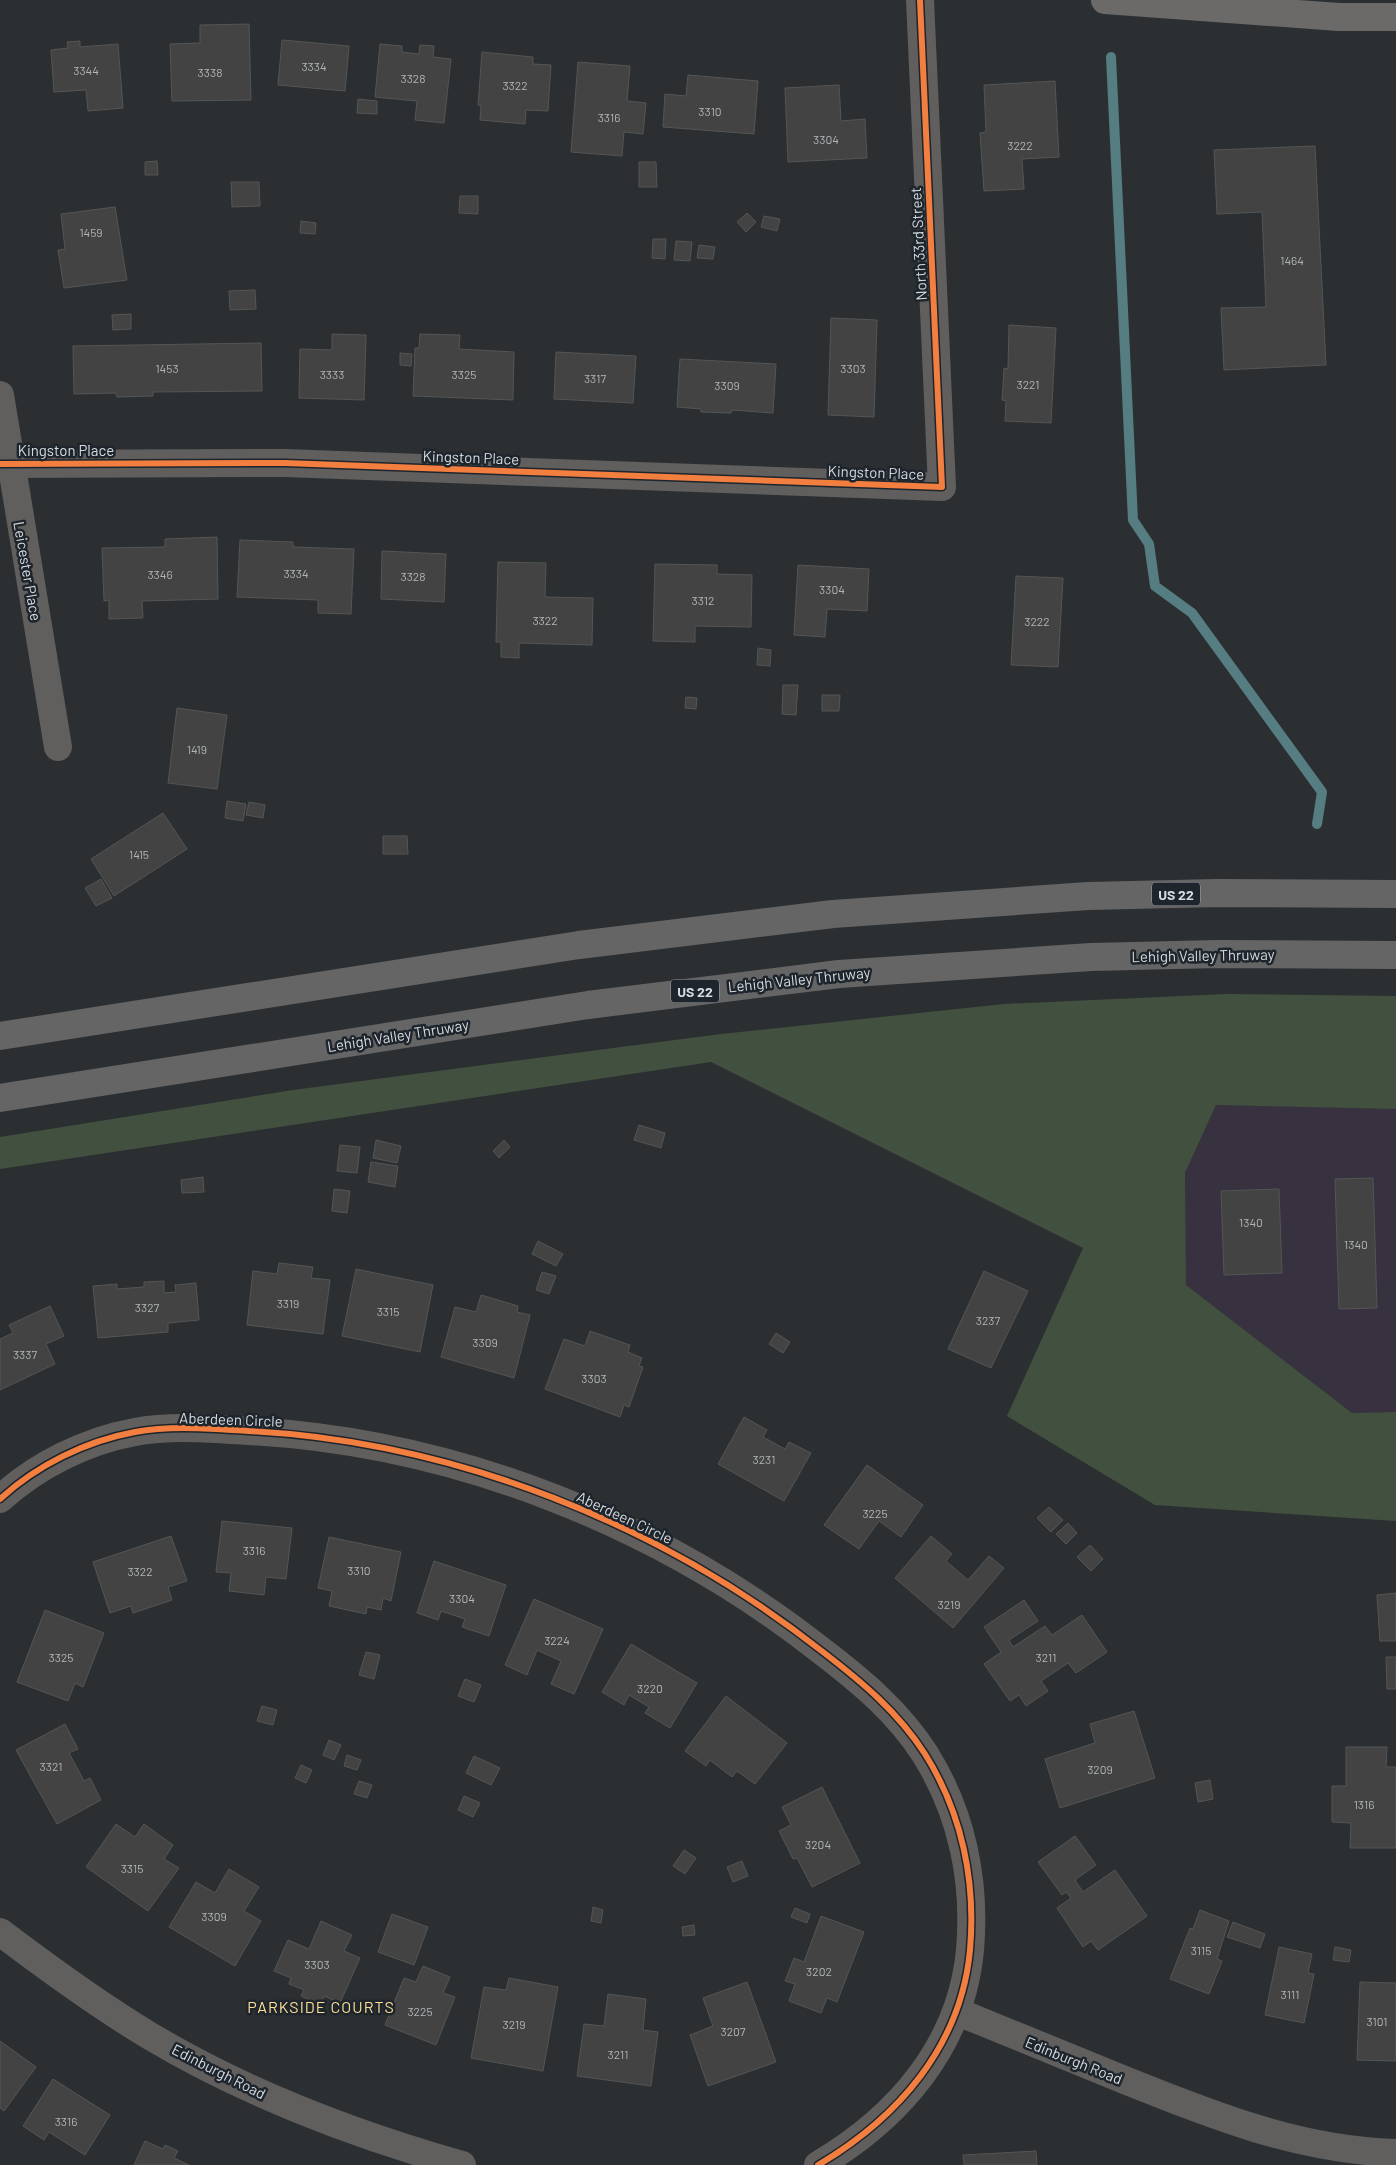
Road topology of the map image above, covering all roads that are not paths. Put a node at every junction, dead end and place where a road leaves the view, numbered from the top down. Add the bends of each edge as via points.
1 (920, 0) edge
2 (1105, 0) edge
3 (1396, 17) edge
4 (0, 395) edge
5 (5, 464) edge
6 (942, 487) joint
7 (58, 747) dead end
8 (1396, 894) edge
9 (1396, 955) edge
10 (0, 1036) edge
11 (0, 1098) edge
12 (0, 1499) edge
13 (0, 1932) edge
14 (958, 2012) junction
15 (1396, 2153) edge
16 (384, 2154) edge
17 (462, 2165) edge
18 (818, 2165) edge

1 - 6 street, North 33rd Street
2 - 3 street
4 - 5 street, Leicester Place
5 - 6 street, Kingston Place via 284,463
5 - 7 street, Leicester Place
8 - 10 highway, US 22 via 1088,896 833,914 579,945
9 - 11 highway, Lehigh Valley Thruway / US 22 via 1091,957 839,974 588,1005
12 - 14 street, Aberdeen Circle via 44,1466 88,1445 135,1432 184,1428 278,1432 422,1457 493,1477 563,1502 694,1564 786,1622 871,1689 893,1711 924,1753 960,1828 969,1869 973,1920 968,1972
13 - 16 street, Edinburgh Road via 78,1990 151,2036 227,2078 306,2113
14 - 15 street, Edinburgh Road via 1215,2117 1289,2139 1365,2152
14 - 18 street via 938,2051 905,2096 866,2133
16 - 17 street, Edinburgh Road

